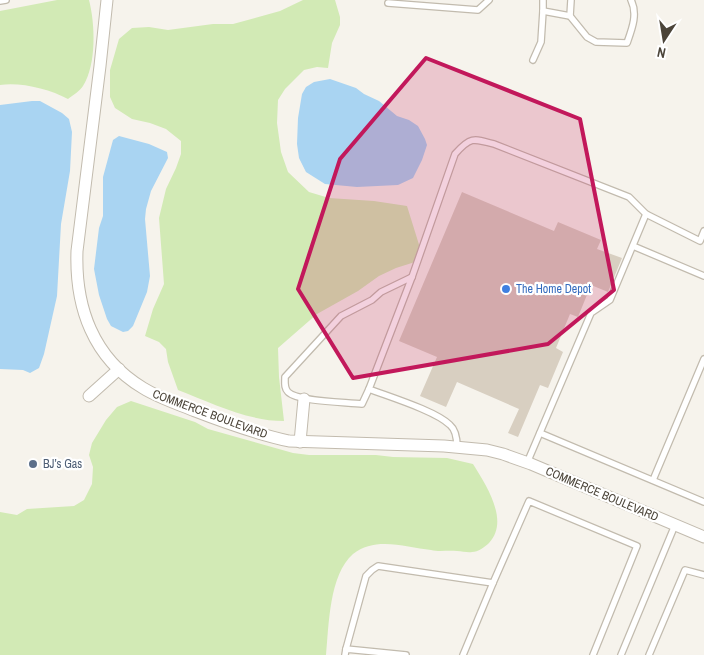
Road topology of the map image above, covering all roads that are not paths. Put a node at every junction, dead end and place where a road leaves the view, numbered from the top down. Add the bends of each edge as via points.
1 (6, 0) edge
2 (107, 0) edge
3 (489, 0) edge
4 (543, 0) edge
5 (571, 0) edge
6 (631, 0) edge
7 (0, 1) edge
8 (388, 3) dead end
9 (543, 11) junction
10 (570, 16) junction
11 (533, 60) dead end
12 (646, 214) junction
13 (704, 231) edge
14 (702, 242) edge
15 (633, 246) junction
16 (704, 276) edge
17 (412, 277) junction
18 (704, 359) edge
19 (119, 369) junction
20 (369, 388) junction
21 (89, 396) dead end
22 (304, 399) junction
23 (540, 432) junction
24 (300, 442) junction
25 (456, 447) junction
26 (527, 463) junction
27 (653, 480) junction
28 (704, 502) edge
29 (675, 525) junction
30 (704, 537) edge
31 (704, 575) edge
32 (493, 583) junction
33 (346, 652) edge
34 (406, 655) edge
35 (463, 655) edge
36 (593, 655) edge
37 (621, 655) edge
38 (649, 655) edge

1 - 7 lane
2 - 19 street, COMMERCE BOULEVARD via 76,273 81,306 89,327 100,347
3 - 8 lane via 478,10
4 - 9 lane
5 - 10 lane
6 - 10 lane via 634,25 627,43 596,42 587,37
9 - 10 lane
9 - 11 lane via 541,42
12 - 14 lane
12 - 15 lane
12 - 17 lane via 629,197 476,138 466,142 455,154
13 - 14 lane
15 - 16 lane
15 - 23 lane via 610,300 591,313
17 - 20 lane
17 - 22 lane via 341,316 291,370 285,377 288,392
18 - 27 lane
19 - 21 street
19 - 24 street, COMMERCE BOULEVARD via 157,396 242,428
20 - 22 lane via 362,404
20 - 25 lane via 452,426
22 - 24 street
23 - 26 lane
23 - 27 lane
24 - 25 street, COMMERCE BOULEVARD
25 - 26 street, COMMERCE BOULEVARD via 487,450
26 - 29 street, COMMERCE BOULEVARD
27 - 28 lane
29 - 30 street, COMMERCE BOULEVARD
29 - 37 lane
31 - 38 lane via 685,570
32 - 33 lane via 378,566 366,576
32 - 35 lane
32 - 36 lane via 529,501 637,546
33 - 34 lane

